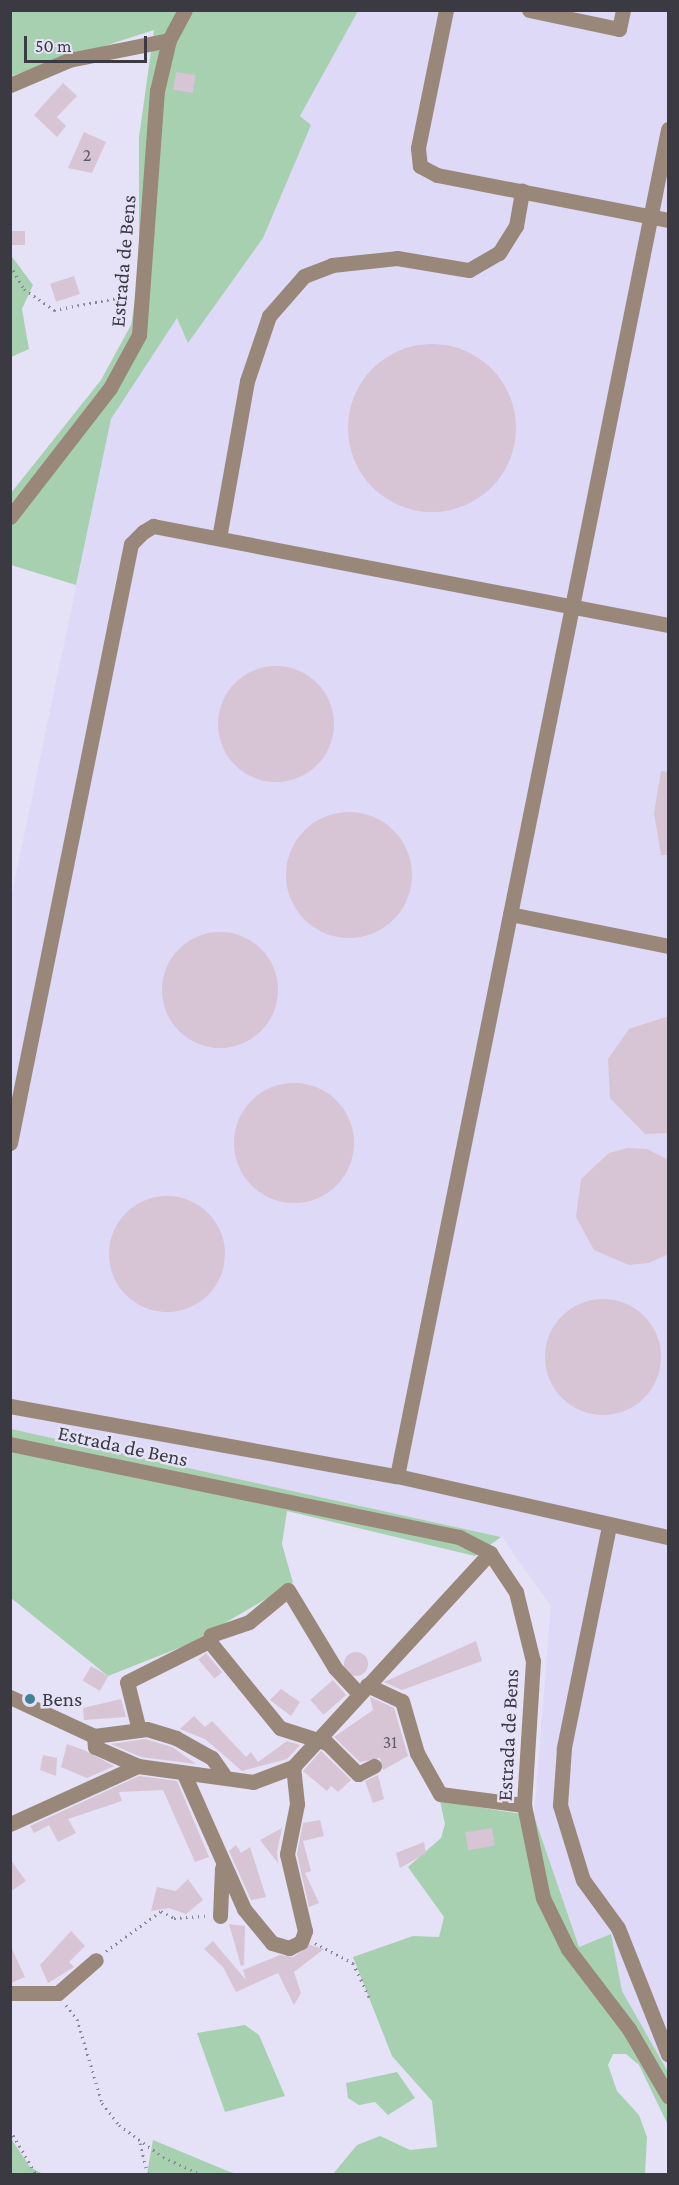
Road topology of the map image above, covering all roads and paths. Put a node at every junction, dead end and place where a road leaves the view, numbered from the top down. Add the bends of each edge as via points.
1 (185, 10) edge
2 (446, 10) edge
3 (529, 10) edge
4 (623, 10) edge
5 (169, 40) junction
6 (10, 85) edge
7 (669, 129) edge
8 (522, 191) junction
9 (651, 217) junction
10 (669, 220) edge
11 (10, 265) edge
12 (117, 298) dead end
13 (10, 517) edge
14 (219, 538) junction
15 (576, 606) junction
16 (669, 625) edge
17 (510, 914) junction
18 (669, 946) edge
19 (10, 1143) edge
20 (10, 1406) edge
21 (10, 1444) edge
22 (397, 1476) junction
23 (609, 1526) junction
24 (669, 1537) edge
25 (490, 1553) junction
26 (209, 1641) junction
27 (363, 1690) junction
28 (10, 1698) edge
29 (140, 1730) junction
30 (94, 1736) junction
31 (316, 1740) junction
32 (138, 1766) junction
33 (374, 1766) dead end
34 (293, 1767) junction
35 (184, 1774) junction
36 (223, 1774) junction
37 (524, 1806) junction
38 (10, 1824) edge
39 (222, 1868) junction
40 (220, 1916) joint
41 (303, 1936) junction
42 (96, 1960) joint
43 (10, 1993) edge
44 (58, 1994) junction
45 (371, 2001) dead end
46 (669, 2054) edge
47 (669, 2096) edge
48 (10, 2130) edge
49 (140, 2143) junction
50 (36, 2175) edge
51 (148, 2175) edge
52 (200, 2175) edge

1 - 5 street, Estrada de Bens
2 - 8 street via 418,147 420,166 437,175
3 - 4 street via 619,29
5 - 6 street via 69,60
5 - 13 street, Estrada de Bens via 157,91 139,335 110,388
7 - 9 street
8 - 9 street
8 - 14 street via 516,226 499,253 469,270 397,258 332,265 304,276 269,316 248,381
9 - 10 street
9 - 15 street
11 - 12 path via 24,289 54,310
14 - 15 street
14 - 19 street via 153,526 131,544
15 - 16 street
15 - 17 street
17 - 18 street
17 - 22 street
20 - 22 street
21 - 25 street, Estrada de Bens via 459,1537
22 - 23 street
23 - 24 street
23 - 46 street via 564,1748 560,1805 583,1880 618,1928
25 - 27 street
25 - 37 street, Estrada de Bens via 516,1592 533,1661
26 - 27 street via 211,1635 249,1622 288,1590 335,1668
26 - 29 street via 128,1683
26 - 31 street via 280,1728
27 - 31 street
27 - 37 street via 402,1701 417,1753 440,1794
28 - 30 street
29 - 30 street
29 - 36 street via 198,1747
30 - 32 street via 95,1747
31 - 33 street via 327,1743 358,1774
31 - 34 street
32 - 35 street via 160,1766
32 - 38 street
34 - 36 street via 253,1782
34 - 41 street via 297,1804 286,1854 302,1906
35 - 36 street
35 - 39 street
37 - 47 street, Estrada de Bens via 543,1898 568,1949 629,2029
39 - 40 street
39 - 41 street via 272,1943 289,1948
40 - 42 path via 174,1918 161,1911
41 - 45 path via 353,1963
42 - 44 street
43 - 44 street
44 - 49 path via 76,2019 102,2103
48 - 50 path
49 - 51 path
49 - 52 path

